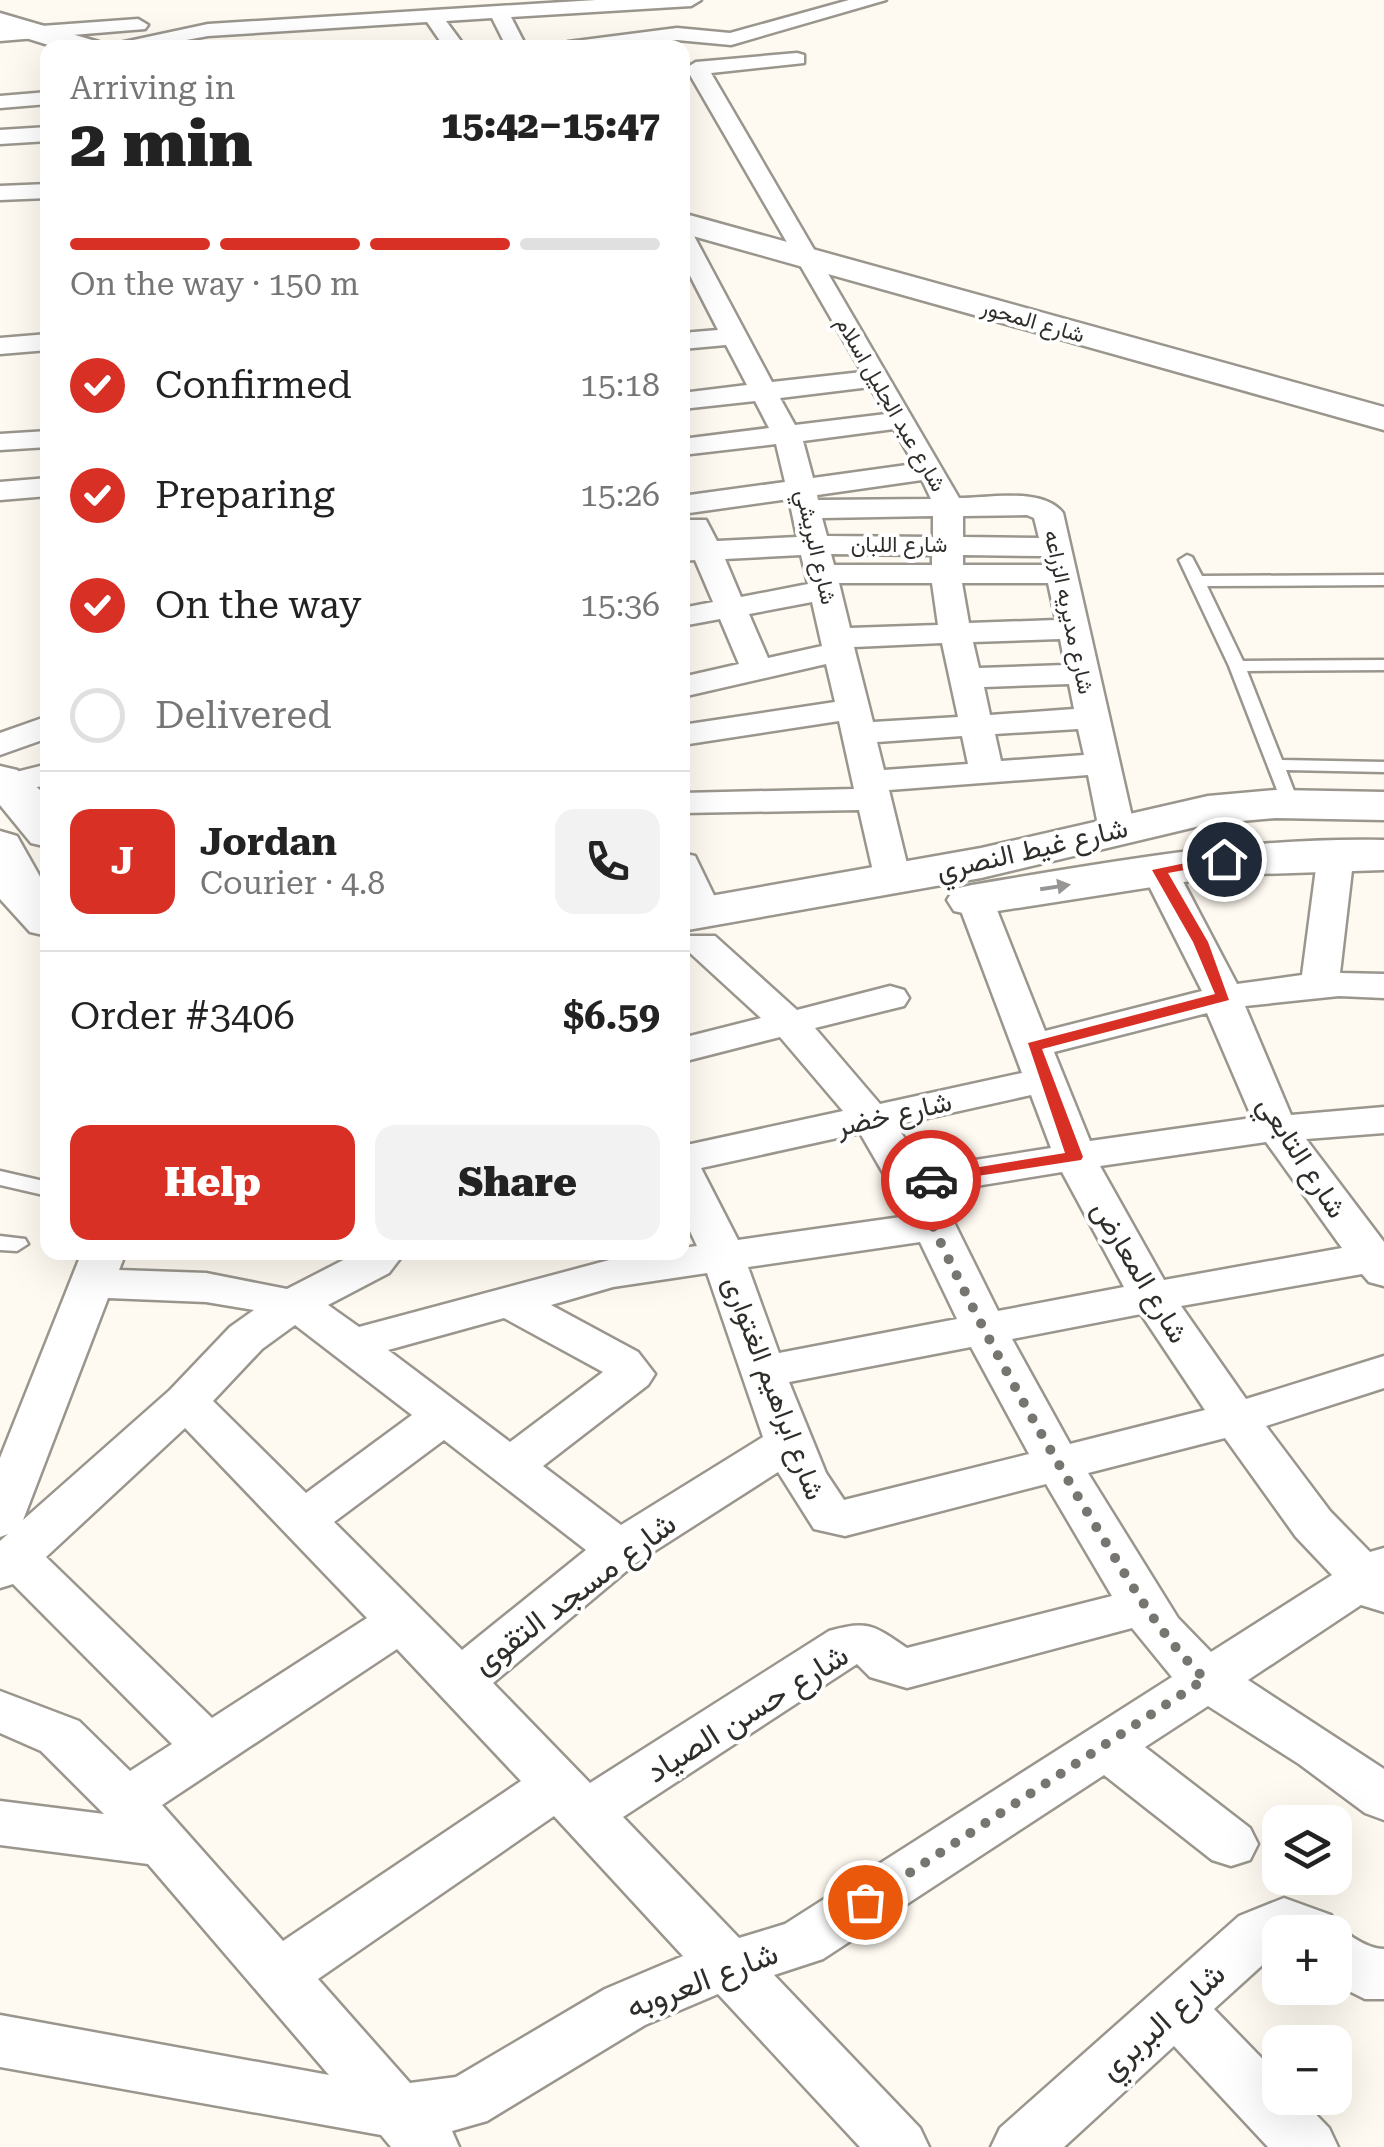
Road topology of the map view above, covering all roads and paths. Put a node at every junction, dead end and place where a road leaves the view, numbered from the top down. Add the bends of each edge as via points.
1 (693, 0) edge
2 (770, 0) edge
3 (876, 0) edge
4 (381, 2) edge
5 (431, 7) edge
6 (569, 10) junction
7 (498, 11) junction
8 (793, 18) junction
9 (361, 19) junction
10 (220, 24) edge
11 (296, 24) junction
12 (2, 31) edge
13 (742, 36) junction
14 (45, 40) edge
15 (144, 40) edge
16 (305, 40) edge
17 (375, 40) edge
18 (451, 40) edge
19 (513, 40) edge
20 (576, 40) edge
21 (628, 40) edge
22 (797, 60) dead end
23 (690, 68) edge
24 (40, 99) edge
25 (0, 102) edge
26 (40, 134) edge
27 (0, 137) edge
28 (40, 190) edge
29 (0, 192) edge
30 (690, 213) edge
31 (690, 225) edge
32 (800, 249) junction
33 (696, 288) edge
34 (736, 336) junction
35 (690, 340) edge
36 (40, 343) edge
37 (0, 346) edge
38 (879, 378) junction
39 (766, 390) junction
40 (690, 400) edge
41 (1384, 403) edge
42 (1384, 419) edge
43 (903, 420) junction
44 (787, 434) junction
45 (40, 440) edge
46 (0, 442) edge
47 (690, 446) edge
48 (932, 470) junction
49 (40, 487) edge
50 (0, 491) edge
51 (804, 498) junction
52 (690, 505) edge
53 (948, 505) junction
54 (694, 551) edge
55 (946, 559) junction
56 (1187, 560) dead end
57 (1058, 561) junction
58 (821, 570) junction
59 (1384, 580) edge
60 (1196, 581) junction
61 (690, 593) edge
62 (726, 597) junction
63 (690, 613) edge
64 (1073, 630) junction
65 (955, 634) junction
66 (838, 645) junction
67 (1237, 666) junction
68 (1384, 666) edge
69 (757, 670) junction
70 (1083, 674) junction
71 (965, 678) junction
72 (693, 684) edge
73 (1092, 718) junction
74 (857, 721) junction
75 (976, 726) junction
76 (730, 728) junction
77 (690, 734) edge
78 (40, 736) edge
79 (1103, 764) junction
80 (1384, 767) edge
81 (13, 771) edge
82 (987, 773) junction
83 (873, 790) junction
84 (1280, 791) junction
85 (693, 802) edge
86 (1384, 808) edge
87 (40, 822) edge
88 (1117, 830) junction
89 (0, 846) edge
90 (1368, 853) edge
91 (1251, 856) junction
92 (1159, 870) junction
93 (893, 880) junction
94 (974, 900) junction
95 (40, 913) edge
96 (693, 930) edge
97 (1320, 984) junction
98 (1384, 986) edge
99 (1224, 996) junction
100 (890, 998) dead end
101 (790, 1024) junction
102 (690, 1048) edge
103 (1040, 1063) junction
104 (872, 1120) junction
105 (1384, 1120) edge
106 (1276, 1126) junction
107 (690, 1157) edge
108 (1075, 1157) junction
109 (0, 1178) edge
110 (913, 1183) junction
111 (40, 1187) edge
112 (690, 1188) edge
113 (932, 1226) junction
114 (722, 1254) junction
115 (377, 1260) edge
116 (687, 1260) edge
117 (690, 1260) edge
118 (1380, 1262) edge
119 (98, 1268) edge
120 (1151, 1297) junction
121 (506, 1299) junction
122 (292, 1304) junction
123 (984, 1329) junction
124 (350, 1345) junction
125 (765, 1371) junction
126 (1384, 1372) edge
127 (186, 1401) junction
128 (441, 1418) junction
129 (1235, 1419) junction
130 (790, 1442) junction
131 (1058, 1466) junction
132 (508, 1468) junction
133 (305, 1518) junction
134 (5, 1548) edge
135 (620, 1550) junction
136 (1377, 1580) edge
137 (1145, 1606) junction
138 (401, 1621) junction
139 (1205, 1679) junction
140 (460, 1680) junction
141 (0, 1711) edge
142 (207, 1746) junction
143 (1105, 1746) junction
144 (1384, 1798) edge
145 (126, 1801) junction
146 (570, 1801) junction
147 (0, 1823) edge
148 (166, 1844) junction
149 (1231, 1844) dead end
150 (1262, 1932) edge
151 (1352, 1964) edge
152 (730, 1966) junction
153 (281, 1974) junction
154 (1384, 1974) edge
155 (1176, 2010) junction
156 (0, 2040) edge
157 (415, 2129) edge
158 (898, 2147) edge
159 (1021, 2147) edge
160 (1308, 2147) edge

1 - 6 street
1 - 13 street
2 - 8 street
3 - 8 street
4 - 5 street
4 - 10 street
5 - 7 street
5 - 9 street
5 - 18 street
6 - 7 street
6 - 20 street
7 - 19 street
8 - 13 street
9 - 11 street
9 - 17 street
10 - 11 street
10 - 14 street
10 - 15 street
11 - 16 street
12 - 14 main road
13 - 21 street
22 - 23 street
23 - 32 street, شارع عبد الجليل اسلام
24 - 25 street
26 - 27 street
28 - 29 street
30 - 32 main road, شارع المحور
31 - 32 main road, شارع المحور
32 - 38 street, شارع عبد الجليل اسلام
32 - 41 main road, شارع المحور
32 - 42 main road, شارع المحور
33 - 34 street, شارع البريشي
34 - 35 street
34 - 39 street, شارع البريشي
36 - 37 street
38 - 39 street
38 - 43 street, شارع عبد الجليل اسلام
39 - 40 street
39 - 44 street, شارع البريشي
43 - 44 street
43 - 48 street, شارع عبد الجليل اسلام
44 - 47 street
44 - 51 street, شارع البريشي
45 - 46 street
48 - 51 street
48 - 53 street, شارع عبد الجليل اسلام
49 - 50 street
51 - 52 street
51 - 53 street, شارع مديريه الزراعه
51 - 58 street, شارع البريشي
53 - 55 street, شارع عبد الجليل اسلام
53 - 57 street, شارع مديريه الزراعه via 1042,509
54 - 58 street, شارع اللبان
54 - 62 street
55 - 57 street
55 - 58 street
55 - 65 street, شارع عبد الجليل اسلام
56 - 60 lane
57 - 64 street, شارع مديريه الزراعه
58 - 62 street
58 - 66 street, شارع البريشي
59 - 60 lane
60 - 67 lane
61 - 62 street
62 - 63 street
62 - 69 street
64 - 65 street
64 - 70 street, شارع مديريه الزراعه
65 - 66 street
65 - 71 street, شارع عبد الجليل اسلام
66 - 69 street
66 - 74 street, شارع البريشي
67 - 68 lane
67 - 84 lane
69 - 72 street
70 - 71 street
70 - 73 street, شارع مديريه الزراعه
71 - 75 street, شارع عبد الجليل اسلام
72 - 76 street
73 - 75 street
73 - 79 street, شارع مديريه الزراعه
74 - 75 street
74 - 76 street
74 - 83 street, شارع البريشي
75 - 82 street, شارع عبد الجليل اسلام
76 - 77 street
78 - 81 street
79 - 82 street
79 - 88 street, شارع مديريه الزراعه
80 - 84 lane
81 - 87 main road
82 - 83 street
83 - 85 street
83 - 93 street, شارع البريشي
84 - 86 main road, شارع غيط النصري
84 - 88 main road, شارع غيط النصري
84 - 91 main road via 1279,833
86 - 90 main road via 1365,829
88 - 93 main road, شارع غيط النصري
89 - 95 main road via 22,894
90 - 91 main road, شارع غيط النصري
90 - 97 street
91 - 92 main road, شارع غيط النصري
94 -> 92 main road, شارع غيط النصري
92 - 99 street, شارع التابعي
93 - 96 main road, شارع غيط النصري
94 - 96 main road, شارع غيط النصري
94 - 103 street, شارع المعارض
96 - 101 street
97 - 98 street, شارع خضر
97 - 99 street, شارع خضر
99 - 103 street, شارع خضر
99 - 106 street, شارع التابعي
100 - 101 street
101 - 102 street
101 - 104 street
103 - 104 street, شارع خضر
103 - 108 street, شارع المعارض
104 - 107 street, شارع خضر
104 - 110 street
105 - 106 street
106 - 108 street
106 - 118 street, شارع التابعي
108 - 110 street
108 - 120 street, شارع المعارض
109 - 111 lane
110 - 113 street
112 - 114 street, شارع ابراهيم الغتوارى
113 - 114 street
113 - 123 street
114 - 117 street
114 - 125 street, شارع ابراهيم الغتوارى
115 - 122 street
116 - 121 street
118 - 120 street
119 - 122 street
119 - 134 street
120 - 123 street
120 - 129 street, شارع المعارض
121 - 124 street
121 - 132 street via 622,1362 632,1374
122 - 124 street
122 - 127 street via 246,1338
123 - 125 street
123 - 131 street
124 - 128 street
125 - 130 street, شارع ابراهيم الغتوارى
126 - 129 street, شارع ابراهيم الغتوارى
127 - 133 street
127 - 134 street
128 - 132 street
128 - 133 street
129 - 131 street, شارع ابراهيم الغتوارى
129 - 136 street, شارع المعارض via 1313,1524
130 - 131 street, شارع ابراهيم الغتوارى via 816,1502 831,1518
130 - 135 street, شارع مسجد التقوى
131 - 137 street
132 - 135 street
133 - 138 street
134 - 142 street
135 - 140 street, شارع مسجد التقوى
136 - 139 street, شارع العروبه
137 - 139 street
137 - 146 street, شارع حسن الصياد via 907,1668 888,1664 868,1644 846,1644
138 - 140 street
138 - 142 street
139 - 143 street, شارع العروبه
139 - 144 street
140 - 146 street
141 - 145 street via 60,1736
142 - 145 street
143 - 149 street
143 - 152 street, شارع العروبه via 802,1942
145 - 148 street
146 - 152 street
146 - 153 street, شارع حسن الصياد
147 - 148 street
148 - 153 street
150 - 155 street, شارع البربري
151 - 154 street via 1365,1974
152 - 157 street, شارع العروبه via 624,2007
152 - 158 street
153 - 157 street
155 - 159 street, شارع البربري
155 - 160 street
156 - 157 street, شارع العروبه via 309,2099

